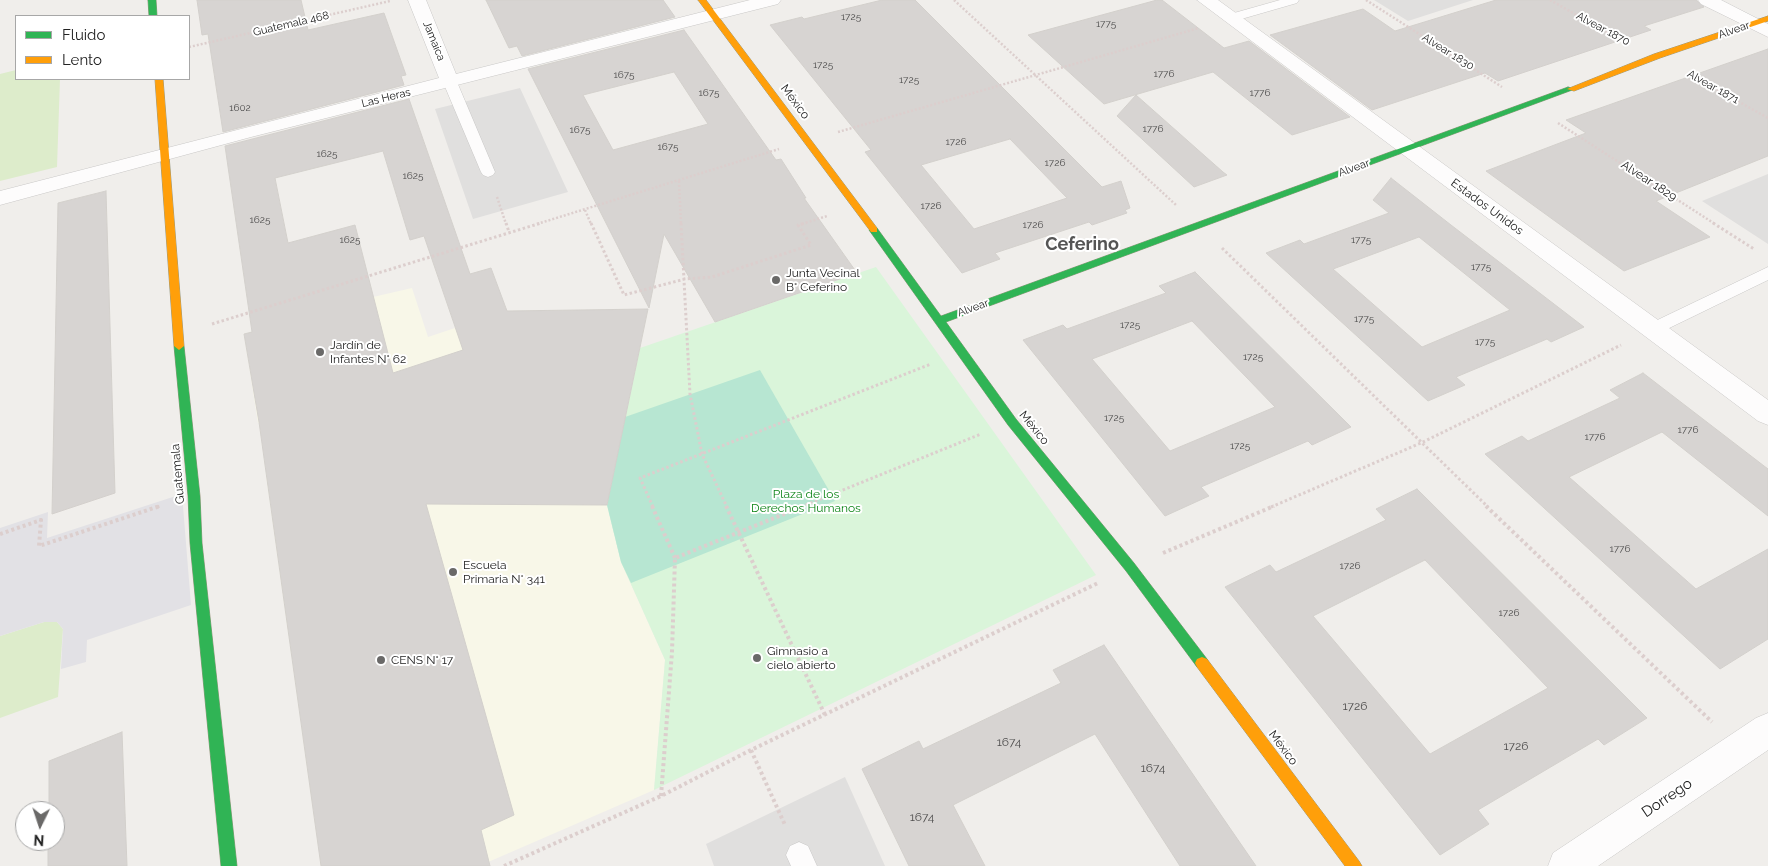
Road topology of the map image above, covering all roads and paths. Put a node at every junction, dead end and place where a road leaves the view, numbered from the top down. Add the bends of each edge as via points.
1 (152, 0) edge
2 (393, 0) edge
3 (417, 0) edge
4 (772, 0) edge
5 (954, 0) edge
6 (1206, 0) edge
7 (1293, 0) edge
8 (1366, 0) edge
9 (1550, 0) edge
10 (1707, 0) edge
11 (707, 7) edge
12 (153, 15) edge
13 (1231, 18) junction
14 (1763, 24) edge
15 (190, 47) edge
16 (1658, 56) junction
17 (1035, 76) junction
18 (159, 80) edge
19 (450, 82) junction
20 (1530, 105) junction
21 (1768, 118) edge
22 (807, 141) junction
23 (1408, 149) junction
24 (166, 153) junction
25 (488, 172) joint
26 (679, 181) junction
27 (0, 198) edge
28 (858, 207) junction
29 (585, 210) junction
30 (1198, 225) junction
31 (510, 232) junction
32 (1760, 253) dead end
33 (1768, 273) edge
34 (685, 279) junction
35 (940, 320) junction
36 (1653, 329) junction
37 (178, 334) junction
38 (961, 353) junction
39 (1768, 414) edge
40 (1012, 422) junction
41 (1421, 443) junction
42 (702, 454) junction
43 (194, 496) junction
44 (740, 532) junction
45 (0, 534) edge
46 (675, 558) junction
47 (1130, 567) junction
48 (825, 715) junction
49 (1754, 739) edge
50 (751, 750) junction
51 (661, 796) junction
52 (802, 860) edge
53 (229, 866) edge
54 (504, 866) edge
55 (1354, 866) edge
56 (1566, 866) edge

1 - 12 street
2 - 15 path, Guatemala 468
3 - 19 street, Jamaica
4 - 11 street, Las Heras
5 - 17 path
6 - 13 street, Estados Unidos
7 - 13 lane
8 - 20 path, Alvear 1830
9 - 16 path, Alvear 1870 via 1613,36
10 - 14 street
11 - 19 street, Las Heras
11 - 22 street, México
13 - 17 path
13 - 23 street, Estados Unidos
14 - 16 street, Alvear
16 - 20 street, Alvear
16 - 21 path, Alvear 1871
17 - 22 path
17 - 30 path
18 - 24 street, Guatemala
19 - 24 street, Las Heras
19 - 25 lane
20 - 23 street, Alvear
20 - 32 path, Alvear 1829
22 - 26 path
22 - 28 street, México
23 - 30 street, Alvear
23 - 36 street, Estados Unidos
24 - 27 street, Las Heras
24 - 37 street, Guatemala
25 - 31 path
26 - 29 path
26 - 34 path
28 - 34 path via 798,225 811,245 712,277
28 - 35 street, México
29 - 31 path
29 - 34 path via 624,295
30 - 35 street, Alvear
30 - 41 path
31 - 37 path
33 - 36 lane
34 - 42 path via 690,394
35 - 38 street, México
36 - 39 street, Estados Unidos
36 - 41 path
37 - 43 street, Guatemala
38 - 40 street, México
38 - 42 path
40 - 44 path
40 - 47 street, México
41 - 47 path
41 - 49 path
42 - 44 path
42 - 46 path via 640,478
43 - 45 path via 39,546 41,520
43 - 53 street, Guatemala
44 - 46 path
44 - 48 path
46 - 51 path via 672,652
47 - 48 path
47 - 55 street, México
48 - 50 path
49 - 56 street, Dorrego
50 - 51 path
50 - 52 path
51 - 54 path

